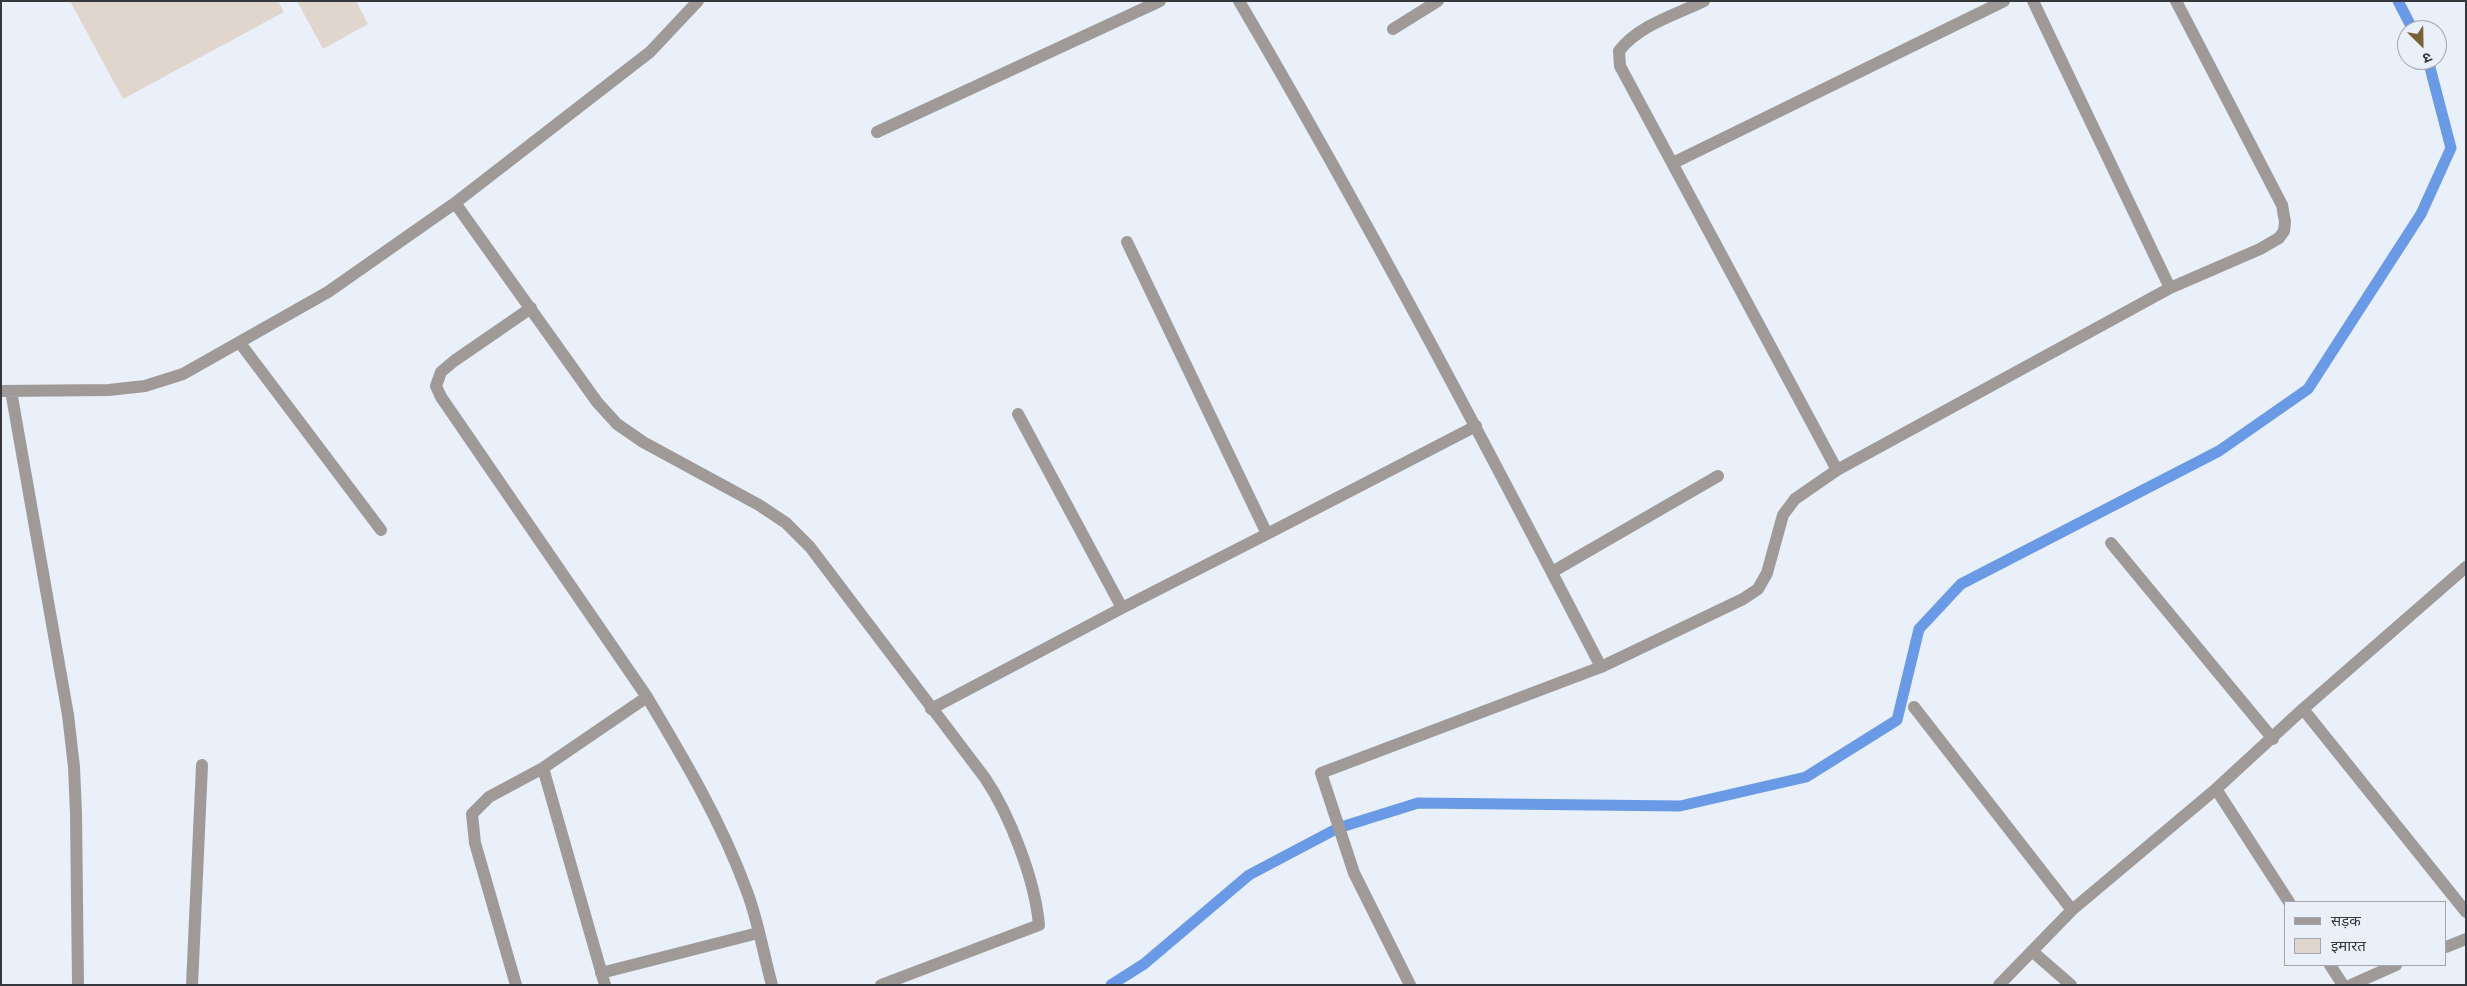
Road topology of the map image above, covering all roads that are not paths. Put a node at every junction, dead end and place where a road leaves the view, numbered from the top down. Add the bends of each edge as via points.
1 (698, 1) edge
2 (1160, 1) edge
3 (1239, 1) edge
4 (1438, 1) edge
5 (1704, 1) edge
6 (2004, 1) edge
7 (2033, 1) edge
8 (2176, 1) edge
9 (1393, 29) dead end
10 (877, 132) dead end
11 (1673, 163) junction
12 (455, 204) junction
13 (1127, 242) dead end
14 (2170, 288) junction
15 (532, 308) junction
16 (240, 343) junction
17 (6, 391) edge
18 (1018, 414) dead end
19 (1476, 426) junction
20 (1837, 470) junction
21 (1718, 476) dead end
22 (381, 530) dead end
23 (1267, 534) junction
24 (2111, 543) dead end
25 (2466, 567) edge
26 (1552, 572) junction
27 (1122, 608) junction
28 (1601, 668) junction
29 (646, 696) junction
30 (1914, 707) dead end
31 (931, 708) junction
32 (2303, 710) junction
33 (2273, 739) junction
34 (202, 765) dead end
35 (543, 768) junction
36 (2216, 789) junction
37 (2288, 901) edge
38 (2072, 910) junction
39 (2466, 912) edge
40 (758, 933) junction
41 (2466, 939) edge
42 (2447, 947) edge
43 (2033, 952) junction
44 (2331, 966) edge
45 (2394, 966) edge
46 (603, 979) edge
47 (78, 985) edge
48 (192, 985) edge
49 (516, 985) edge
50 (772, 985) edge
51 (881, 985) edge
52 (1410, 985) edge
53 (1999, 985) edge
54 (2071, 985) edge
55 (2343, 985) edge
56 (2350, 985) edge

1 - 12 street via 650,52
2 - 10 street
3 - 19 street via 1311,124
4 - 9 street
5 - 11 street via 1639,32 1618,51 1620,66
6 - 11 street
7 - 14 street
8 - 14 street via 2282,204 2285,222 2284,231 2278,238
11 - 20 street
12 - 15 street
12 - 16 street via 328,292
13 - 23 street
14 - 20 street
15 - 29 street via 454,361 441,372 436,386
15 - 31 street via 597,402 617,424 759,505 786,523 810,547
16 - 17 street via 182,374 144,386 109,390
16 - 22 street
17 - 47 street via 66,705 74,767
18 - 27 street
19 - 23 street
19 - 26 street
20 - 28 street via 1795,499 1783,515 1767,573 1758,590
21 - 26 street
23 - 27 street
24 - 33 street
25 - 32 street
26 - 28 street
27 - 31 street
28 - 52 street via 1321,772 1354,873
29 - 35 street
29 - 40 street via 726,838 747,891
30 - 38 street
31 - 51 street via 1001,802 1038,908 1039,925
32 - 33 street
32 - 39 street
33 - 36 street
34 - 48 street
35 - 46 street
35 - 49 street via 489,797 472,814 474,843
36 - 37 street
36 - 38 street
38 - 43 street
40 - 46 street
40 - 50 street
41 - 42 street
43 - 53 street
43 - 54 street
44 - 55 street
45 - 56 street

